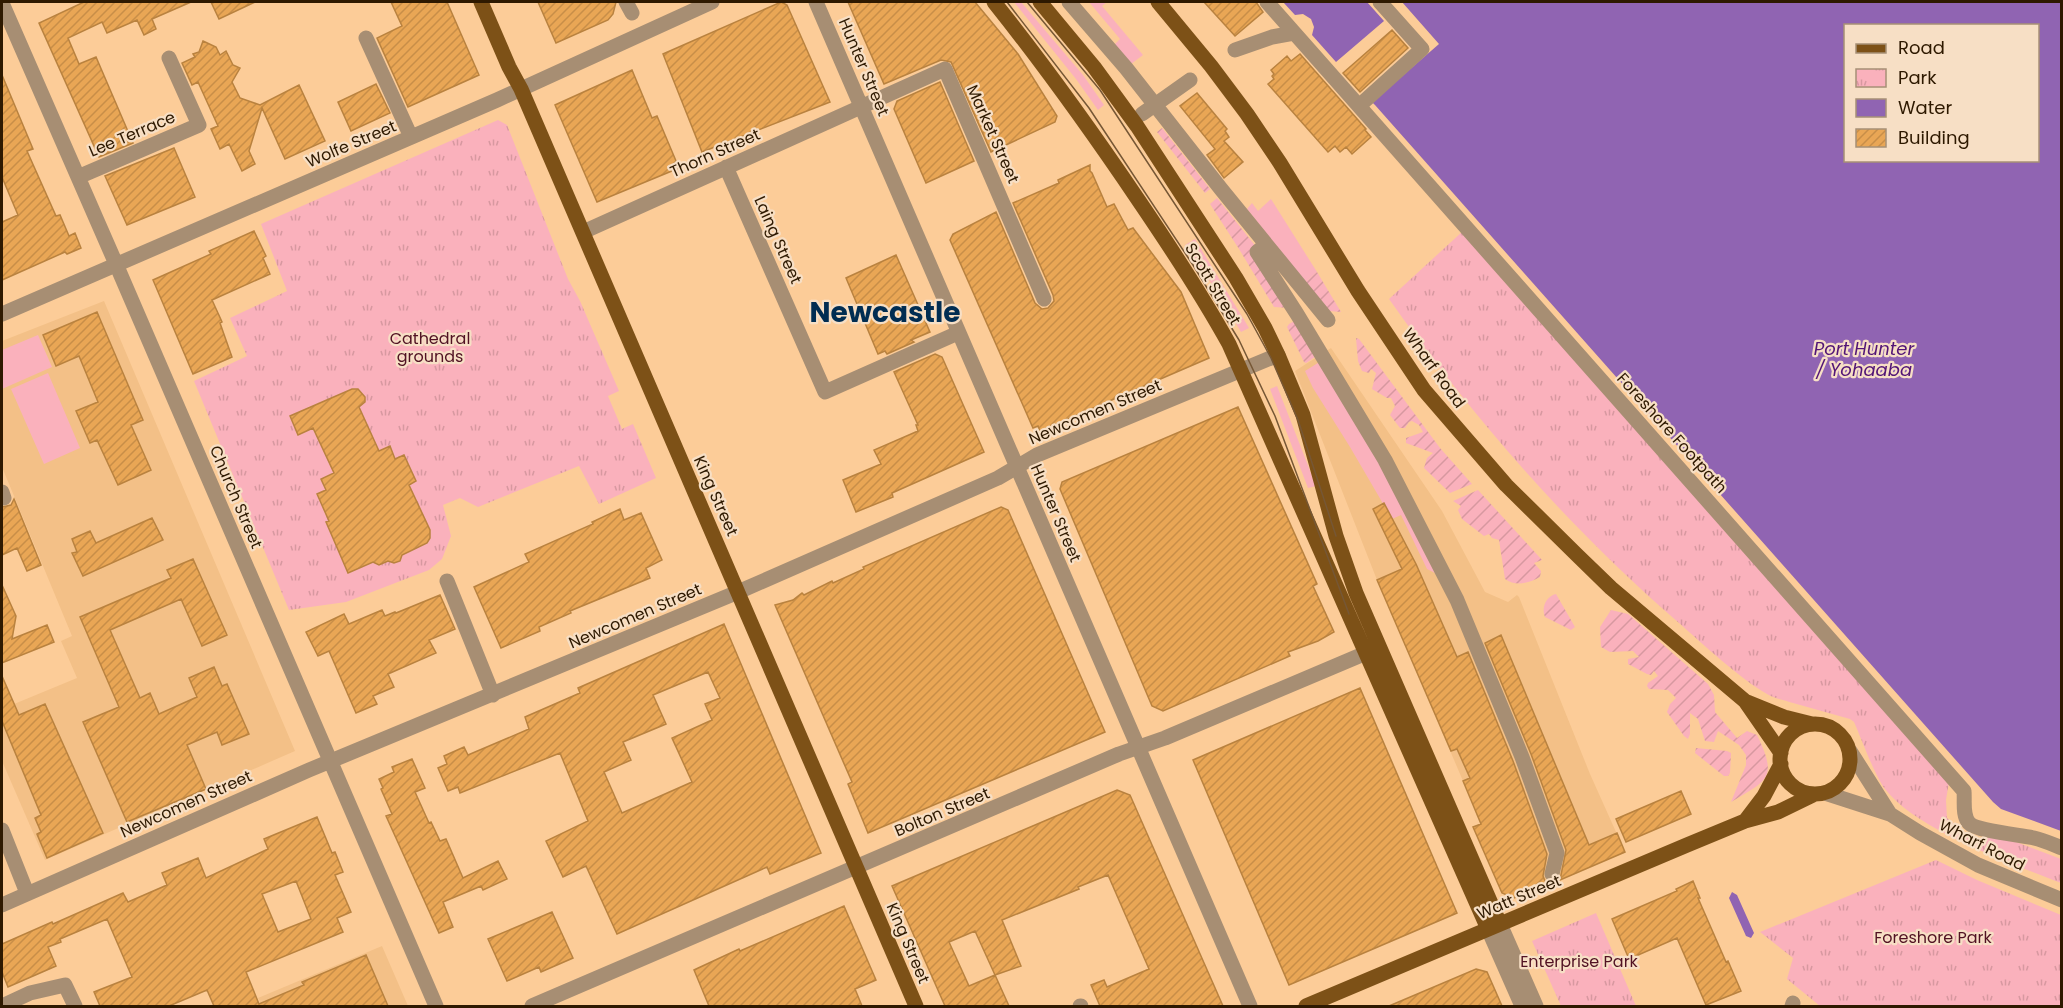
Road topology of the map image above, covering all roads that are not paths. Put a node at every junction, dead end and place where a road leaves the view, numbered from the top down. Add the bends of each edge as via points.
1 (481, 2) edge
2 (711, 2) edge
3 (816, 2) edge
4 (994, 2) edge
5 (1040, 2) edge
6 (1069, 2) edge
7 (1158, 2) edge
8 (1267, 2) edge
9 (1380, 2) edge
10 (3, 9) edge
11 (1294, 33) junction
12 (366, 38) dead end
13 (1235, 50) dead end
14 (169, 58) dead end
15 (1190, 80) dead end
16 (521, 89) junction
17 (1155, 104) junction
18 (861, 106) junction
19 (1359, 106) junction
20 (1142, 114) dead end
21 (411, 137) junction
22 (726, 167) junction
23 (78, 177) junction
24 (583, 232) junction
25 (1266, 245) junction
26 (116, 264) junction
27 (1044, 299) dead end
28 (2, 314) edge
29 (1328, 320) dead end
30 (958, 333) junction
31 (1278, 354) junction
32 (1241, 371) junction
33 (1017, 468) junction
34 (447, 581) dead end
35 (738, 592) junction
36 (1366, 653) junction
37 (493, 695) junction
38 (1745, 701) junction
39 (1812, 724) junction
40 (1138, 749) junction
41 (1850, 751) junction
42 (1781, 759) junction
43 (331, 761) junction
44 (1820, 793) junction
45 (1890, 814) junction
46 (1745, 821) junction
47 (2, 831) edge
48 (2061, 848) edge
49 (856, 868) junction
50 (1552, 874) dead end
51 (27, 893) junction
52 (2061, 900) edge
53 (2, 904) edge
54 (1494, 927) junction
55 (2, 1006) edge
56 (75, 1006) edge
57 (436, 1006) edge
58 (532, 1006) edge
59 (916, 1006) edge
60 (1250, 1006) edge
61 (1306, 1006) edge
62 (1521, 1006) edge
63 (1536, 1006) edge

1 - 16 main road, King Street
2 - 16 street, Wolfe Street
3 - 18 street, Hunter Street
4 - 32 main road, Scott Street via 1080,114 1178,259
5 - 31 main road, Scott Street via 1132,119 1252,304
6 - 17 street
7 - 38 main road, Wharf Road via 1247,114 1424,390 1506,485 1611,588
8 - 11 street, Foreshore Footpath
9 - 19 street via 1422,49
10 - 23 street, Church Street
11 - 13 street
11 - 19 street, Foreshore Footpath
12 - 21 street
14 - 23 street, Lee Terrace via 199,124
15 - 17 street
16 - 21 street, Wolfe Street
16 - 24 main road, King Street
17 - 20 street
17 - 25 street
18 - 22 street, Thorn Street
18 - 27 street, Market Street via 945,69
18 - 30 street, Hunter Street
19 - 48 street, Foreshore Footpath via 1964,791 1964,814 1970,825 2035,838
21 - 26 street, Wolfe Street
22 - 24 street, Thorn Street
22 - 30 street, Laing Street via 825,392
23 - 26 street, Church Street
24 - 35 main road, King Street
25 - 29 street
25 - 50 street via 1257,252 1385,460 1457,600 1557,853
26 - 28 street, Wolfe Street
26 - 43 street, Church Street
30 - 33 street, Hunter Street
31 - 32 street, Newcomen Street
31 - 54 main road, Scott Street via 1303,415 1336,536 1364,612
32 - 33 street, Newcomen Street via 1037,455
32 - 36 main road, Scott Street
33 - 35 street, Newcomen Street
33 - 40 street, Hunter Street
34 - 37 street
35 - 37 street, Newcomen Street
35 - 49 main road, King Street
36 - 40 street, Bolton Street
36 - 54 main road, Scott Street
37 - 43 street, Newcomen Street
38 - 39 main road, Wharf Road
38 - 42 main road, Wharf Road
39 - 41 main road via 1832,728
39 - 42 main road via 1787,739
40 - 49 street, Bolton Street
40 - 60 street, Hunter Street
41 - 44 main road via 1845,777 1837,787
41 - 45 street, Wharf Road
42 - 44 main road via 1792,785 1803,792
42 - 46 main road, Watt Street via 1764,796
43 - 51 street, Newcomen Street
43 - 57 street, Church Street
44 - 45 street, Wharf Road
44 - 46 main road, Watt Street via 1779,812
45 - 52 street, Wharf Road via 1978,866
46 - 54 main road, Watt Street
47 - 51 street
49 - 58 street, Bolton Street
49 - 59 main road, King Street
51 - 53 street, Newcomen Street
54 - 61 main road, Watt Street
54 - 62 street
54 - 63 street
55 - 56 street via 30,993 65,985

